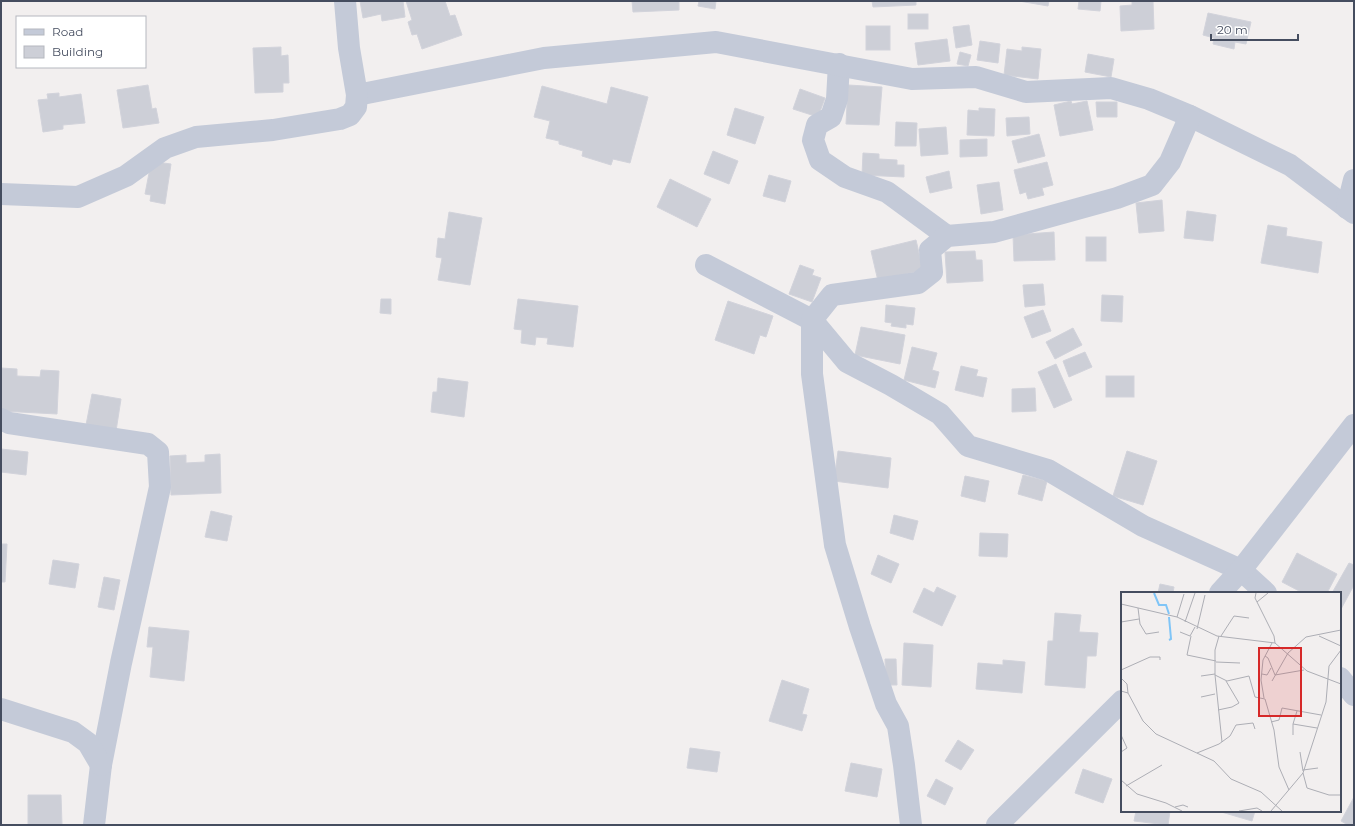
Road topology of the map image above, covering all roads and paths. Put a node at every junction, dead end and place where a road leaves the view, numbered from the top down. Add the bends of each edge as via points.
1 (345, 1) edge
2 (839, 64) junction
3 (357, 95) junction
4 (1190, 116) junction
5 (1354, 180) edge
6 (1, 194) edge
7 (1350, 210) edge
8 (947, 236) junction
9 (706, 265) dead end
10 (812, 320) junction
11 (1, 419) edge
12 (1354, 425) edge
13 (1241, 570) junction
14 (1221, 592) edge
15 (1265, 592) edge
16 (1341, 679) edge
17 (1354, 695) edge
18 (1121, 702) edge
19 (1, 709) edge
20 (101, 765) junction
21 (94, 825) edge
22 (911, 825) edge
23 (997, 825) edge

1 - 3 street
2 - 3 street via 716,42 544,58
2 - 4 street via 912,79 976,77 1026,92 1111,88 1149,99
2 - 8 street via 837,99 831,117 818,125 813,140 820,160 845,177 887,192
3 - 6 street via 356,107 350,115 340,119 273,130 196,137 165,148 126,176 78,197
4 - 7 street via 1290,165
4 - 8 street via 1170,162 1152,186 994,232
5 - 7 street
8 - 10 street via 930,250 932,272 918,283 832,295
9 - 10 street
10 - 13 street via 847,362 940,414 968,446 1048,470 1143,526
10 - 22 street via 812,374 835,545 886,704 898,726
11 - 20 street via 9,423 148,444 158,452 160,487
12 - 13 street
13 - 14 street
13 - 15 street
16 - 17 street
18 - 23 street
19 - 20 street via 73,732 88,743
20 - 21 street

